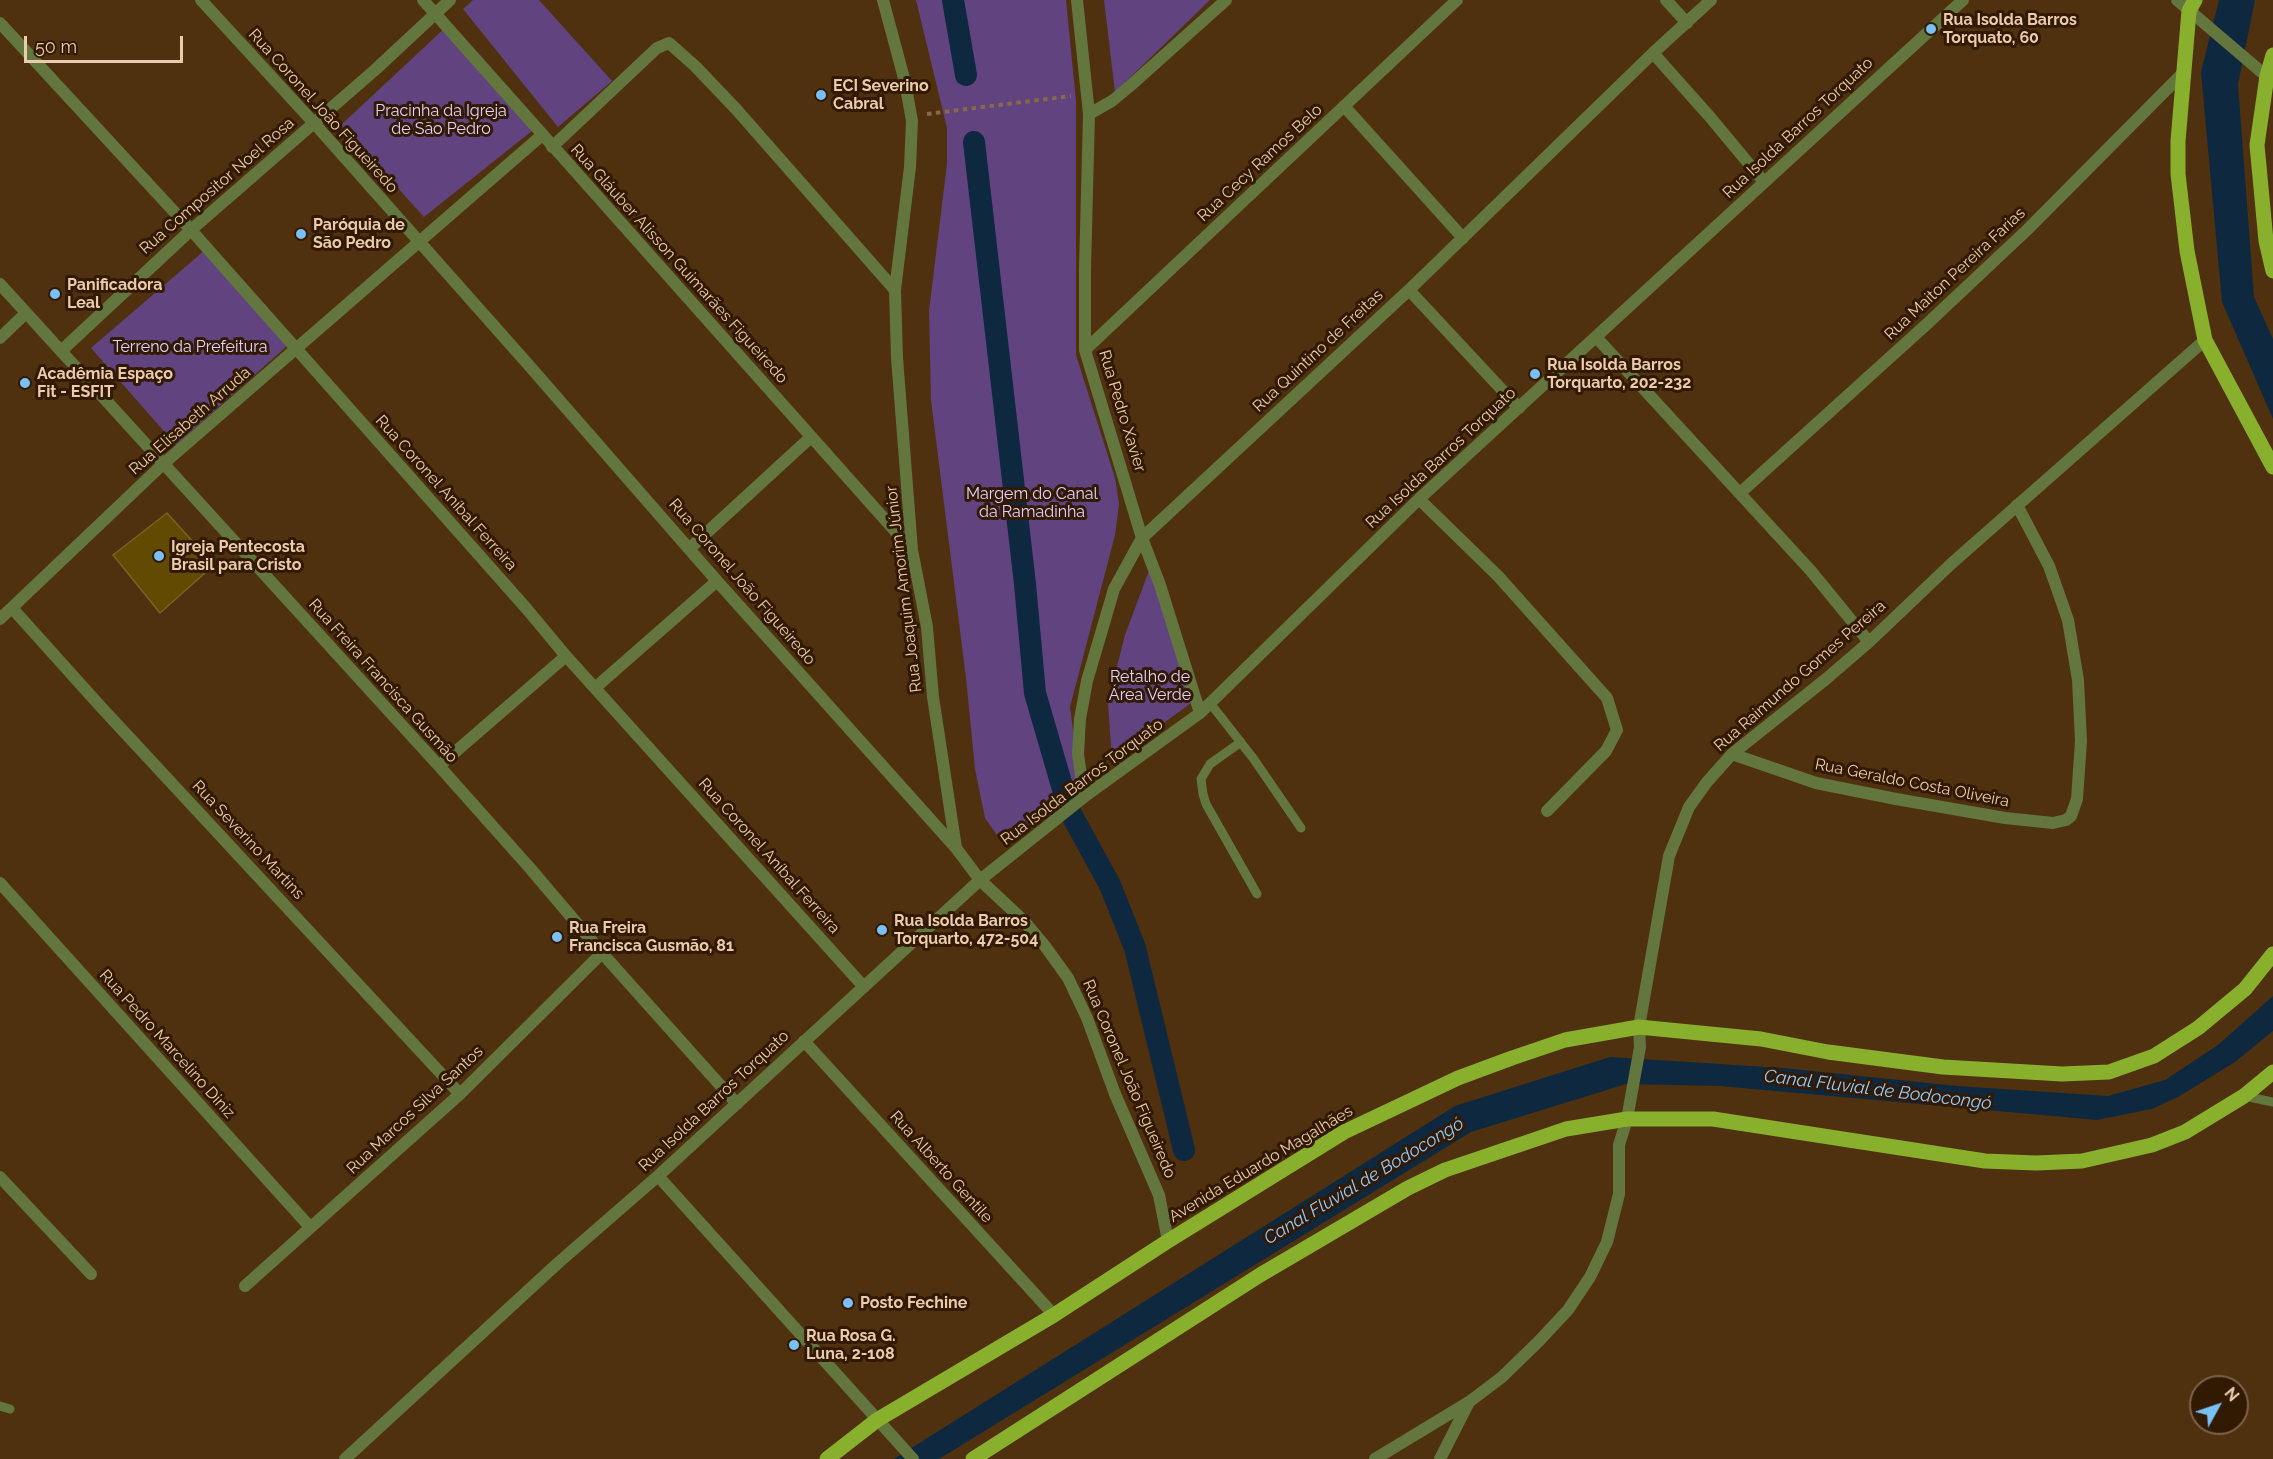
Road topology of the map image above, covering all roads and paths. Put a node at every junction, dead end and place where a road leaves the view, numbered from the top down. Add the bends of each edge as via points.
1 (201, 0) edge
2 (423, 0) edge
3 (450, 0) edge
4 (883, 0) edge
5 (1077, 0) edge
6 (1226, 0) edge
7 (1457, 0) edge
8 (1666, 0) edge
9 (1711, 0) edge
10 (1963, 0) edge
11 (2177, 0) edge
12 (2192, 5) edge
13 (435, 14) junction
14 (0, 23) edge
15 (1687, 23) junction
16 (1653, 53) junction
17 (2273, 55) edge
18 (2184, 72) junction
19 (2270, 79) edge
20 (1088, 94) junction
21 (1344, 106) junction
22 (1089, 114) junction
23 (911, 116) junction
24 (314, 123) junction
25 (541, 136) junction
26 (552, 147) junction
27 (1764, 182) junction
28 (191, 230) junction
29 (1463, 238) junction
30 (419, 243) junction
31 (2273, 271) edge
32 (0, 284) edge
33 (895, 290) junction
34 (1409, 290) junction
35 (26, 314) junction
36 (1596, 337) junction
37 (0, 338) edge
38 (2205, 340) junction
39 (1085, 350) junction
40 (61, 351) junction
41 (296, 351) junction
42 (1520, 408) junction
43 (811, 436) junction
44 (162, 465) junction
45 (2273, 466) edge
46 (1740, 493) junction
47 (1419, 499) junction
48 (2017, 506) junction
49 (1142, 538) junction
50 (690, 548) junction
51 (912, 550) junction
52 (717, 581) junction
53 (12, 608) junction
54 (0, 619) edge
55 (1869, 642) junction
56 (566, 656) junction
57 (596, 687) junction
58 (1210, 703) junction
59 (1200, 713) junction
60 (1240, 742) junction
61 (1732, 754) junction
62 (439, 766) junction
63 (1084, 797) junction
64 (1547, 811) dead end
65 (1301, 828) dead end
66 (956, 848) junction
67 (980, 880) junction
68 (0, 883) edge
69 (1257, 894) dead end
70 (602, 953) junction
71 (2273, 954) edge
72 (864, 987) junction
73 (1640, 1027) junction
74 (804, 1041) junction
75 (2273, 1072) edge
76 (460, 1094) junction
77 (2244, 1096) junction
78 (2273, 1102) edge
79 (737, 1104) junction
80 (1627, 1119) junction
81 (658, 1176) junction
82 (0, 1177) edge
83 (310, 1227) junction
84 (1168, 1240) junction
85 (91, 1274) dead end
86 (245, 1286) dead end
87 (1054, 1315) junction
88 (1469, 1402) junction
89 (0, 1406) edge
90 (10, 1409) dead end
91 (877, 1420) junction
92 (345, 1459) edge
93 (827, 1459) edge
94 (913, 1459) edge
95 (973, 1459) edge
96 (1375, 1459) edge
97 (1440, 1459) edge

1 - 24 street, Rua Coronel João Figueiredo
2 - 13 street, Rua Gláuber Alisson Guimarães Figueiredo
3 - 13 street, Rua Compositor Noel Rosa
4 - 23 street, Rua Joaquim Amorim Júnior
5 - 20 street, Rua Pedro Xavier
6 - 22 street via 1112,102
7 - 21 street, Rua Cecy Ramos Belo
8 - 15 street
9 - 15 street, Rua Quintino de Freitas
10 - 27 street, Rua Isolda Barros Torquato
11 - 12 street
12 - 18 main road
12 - 19 street via 2206,25
13 - 24 street, Rua Compositor Noel Rosa
13 - 25 street, Rua Gláuber Alisson Guimarães Figueiredo
14 - 28 street, Rua Coronel Aníbal Ferreira
15 - 16 street, Rua Quintino de Freitas
16 - 27 street
16 - 29 street, Rua Quintino de Freitas
17 - 19 main road
18 - 38 main road via 2178,174 2187,251
18 - 46 street, Rua Maiton Pereira Farias via 2027,230
19 - 31 main road via 2258,145 2263,218
20 - 22 street, Rua Pedro Xavier
20 - 23 path
21 - 29 street
21 - 39 street, Rua Cecy Ramos Belo
22 - 39 street, Rua Pedro Xavier
23 - 33 street, Rua Joaquim Amorim Júnior via 910,167
24 - 28 street, Rua Compositor Noel Rosa
24 - 30 street, Rua Coronel João Figueiredo
25 - 26 street, Rua Gláuber Alisson Guimarães Figueiredo
25 - 30 street, Rua Elisabeth Arruda
26 - 33 street via 657,48 669,43 736,109
26 - 43 street, Rua Gláuber Alisson Guimarães Figueiredo
27 - 36 street, Rua Isolda Barros Torquato
28 - 40 street, Rua Compositor Noel Rosa
28 - 41 street, Rua Coronel Aníbal Ferreira
29 - 34 street, Rua Quintino de Freitas
30 - 41 street, Rua Elisabeth Arruda
30 - 50 street, Rua Coronel João Figueiredo
32 - 35 street, Rua Freira Francisca Gusmão
33 - 51 street, Rua Joaquim Amorim Júnior
34 - 42 street
34 - 49 street, Rua Quintino de Freitas
35 - 37 street
35 - 40 street, Rua Freira Francisca Gusmão
36 - 42 street, Rua Isolda Barros Torquato
36 - 46 street
38 - 45 main road
38 - 48 street, Rua Raimundo Gomes Pereira
39 - 49 street, Rua Pedro Xavier
40 - 44 street, Rua Freira Francisca Gusmão
41 - 44 street, Rua Elisabeth Arruda
41 - 56 street, Rua Coronel Aníbal Ferreira
42 - 47 street, Rua Isolda Barros Torquato
43 - 50 street
43 - 51 street, Rua Gláuber Alisson Guimarães Figueiredo
44 - 53 street, Rua Elisabeth Arruda
44 - 62 street, Rua Freira Francisca Gusmão
46 - 55 street
47 - 58 street, Rua Isolda Barros Torquato
47 - 64 street via 1498,576 1607,698 1617,730 1606,751
48 - 55 street, Rua Raimundo Gomes Pereira
48 - 61 street, Rua Geraldo Costa Oliveira via 2049,566 2068,620 2078,680 2076,800 2066,820 2054,823 2005,818 1816,783
49 - 59 street, Rua Pedro Xavier via 1168,606
49 - 63 street, Rua Quintino de Freitas via 1114,589 1087,681 1078,754
50 - 52 street, Rua Coronel João Figueiredo
51 - 66 street, Rua Joaquim Amorim Júnior via 927,627 933,697
52 - 57 street
52 - 66 street, Rua Coronel João Figueiredo
53 - 54 street, Rua Elisabeth Arruda
53 - 76 street, Rua Severino Martins
55 - 61 street, Rua Raimundo Gomes Pereira
56 - 57 street, Rua Coronel Aníbal Ferreira
56 - 62 street
57 - 72 street, Rua Coronel Aníbal Ferreira
58 - 59 street, Rua Isolda Barros Torquato
58 - 60 lane
59 - 63 street, Rua Isolda Barros Torquato
60 - 65 lane
60 - 69 lane via 1210,764 1202,779 1203,794
61 - 73 street, Rua Raimundo Gomes Pereira via 1689,807 1669,856
62 - 70 street, Rua Freira Francisca Gusmão
63 - 67 street, Rua Isolda Barros Torquato
66 - 67 street, Rua Coronel João Figueiredo
67 - 72 street, Rua Isolda Barros Torquato
67 - 84 street, Rua Coronel João Figueiredo via 1025,922 1068,978 1160,1195
68 - 83 street, Rua Pedro Marcelino Diniz
70 - 76 street, Rua Marcos Silva Santos
70 - 79 street, Rua Freira Francisca Gusmão
71 - 73 main road, Avenida Eduardo Magalhães via 2245,989 2198,1028 2154,1056 2109,1072 2062,1074 1943,1067 1761,1039
72 - 74 street, Rua Isolda Barros Torquato
73 - 80 street, Rua Raimundo Gomes Pereira
73 - 84 main road, Avenida Eduardo Magalhães via 1565,1040 1458,1078 1402,1103 1344,1132
74 - 79 street, Rua Isolda Barros Torquato
74 - 87 street, Rua Alberto Gentile
75 - 77 main road
76 - 83 street, Rua Marcos Silva Santos
77 - 78 lane
77 - 80 main road via 2185,1132 2152,1145 2082,1161 2036,1163 1985,1161 1713,1119
79 - 81 street, Rua Isolda Barros Torquato
80 - 88 street, Rua Raimundo Gomes Pereira via 1619,1146 1619,1194 1607,1242 1590,1277 1568,1310 1539,1341
80 - 95 main road via 1566,1129 1444,1170 1408,1188 1260,1275
81 - 91 street
81 - 92 street, Rua Isolda Barros Torquato
82 - 85 street
83 - 86 street, Rua Marcos Silva Santos
84 - 87 main road, Avenida Eduardo Magalhães
87 - 91 main road, Avenida Eduardo Magalhães
88 - 96 street, Rua Raimundo Gomes Pereira
88 - 97 street
89 - 90 lane
91 - 93 main road, Avenida Eduardo Magalhães
91 - 94 street

